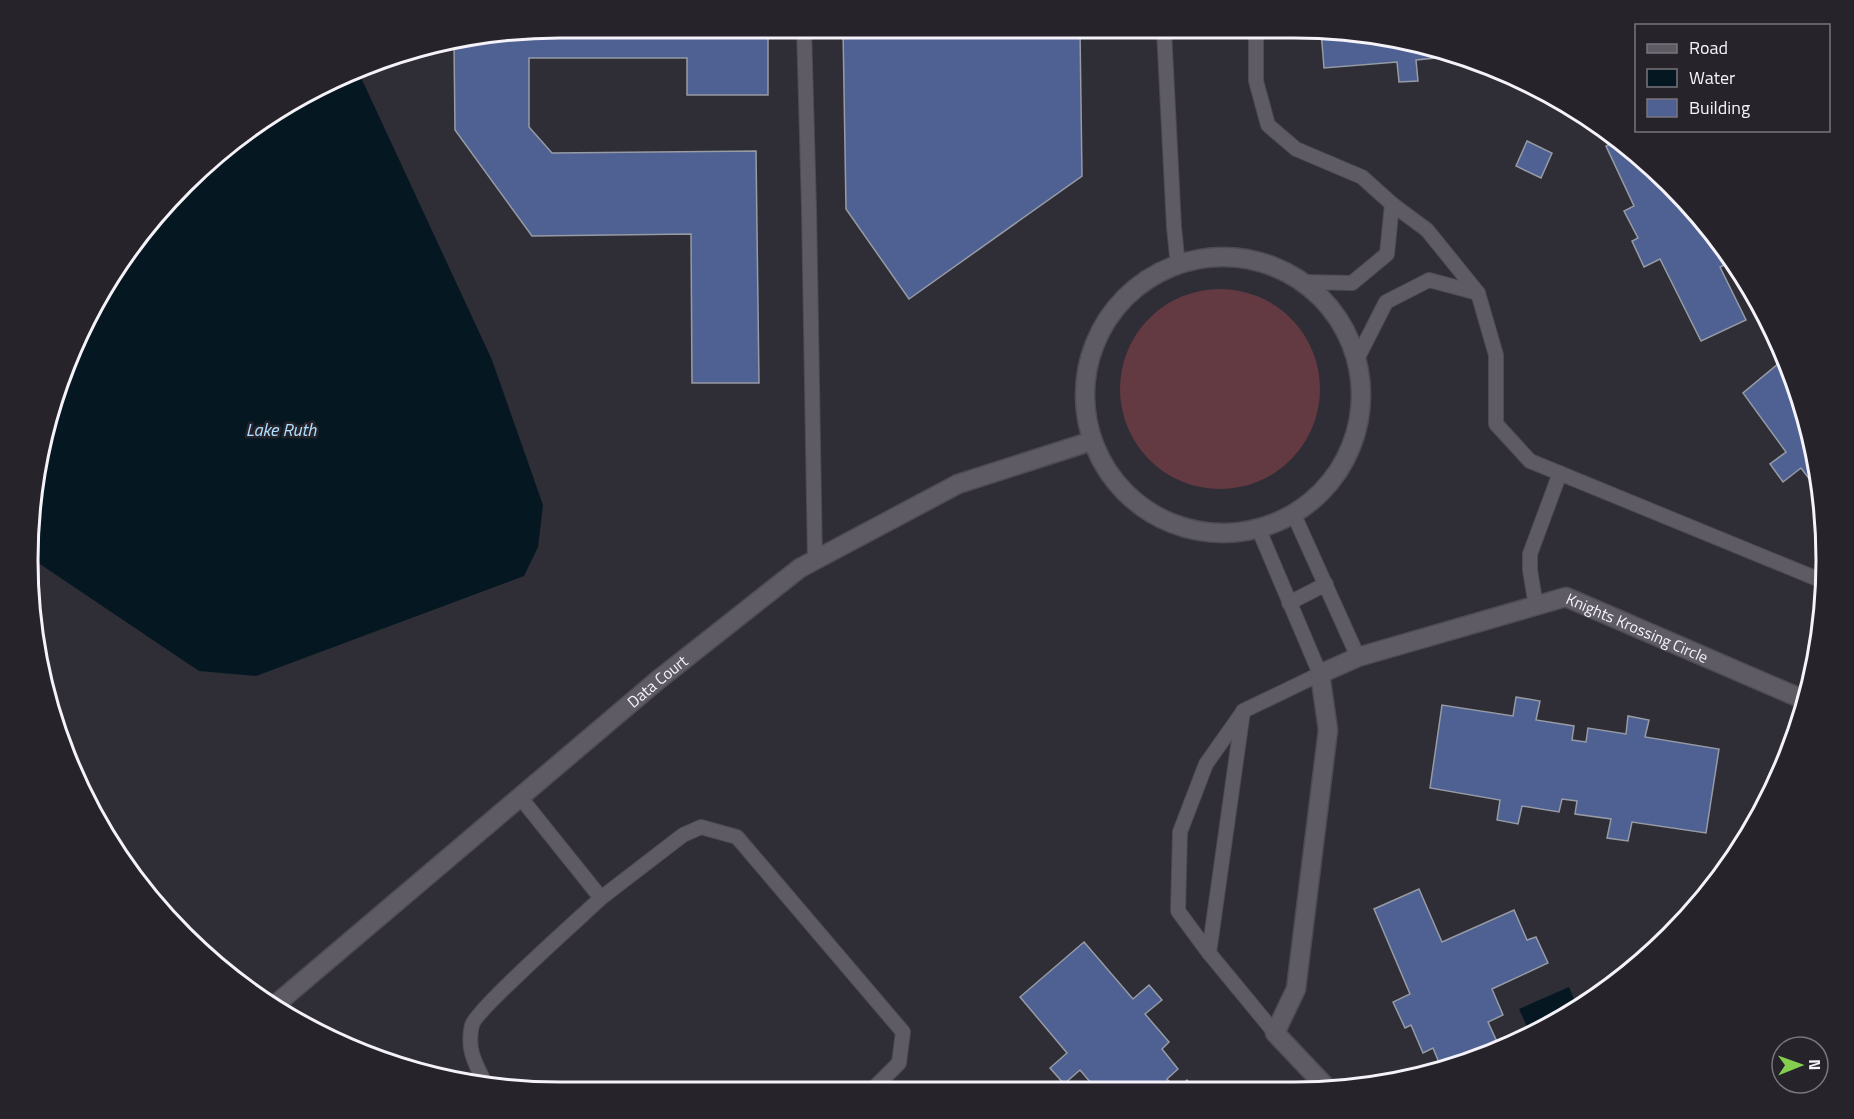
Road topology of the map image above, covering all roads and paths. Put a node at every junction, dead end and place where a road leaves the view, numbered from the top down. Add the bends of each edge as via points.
1 (804, 38) edge
2 (1164, 38) edge
3 (1256, 38) edge
4 (1392, 204) junction
5 (1178, 266) junction
6 (1304, 282) junction
7 (1478, 293) junction
8 (1357, 359) junction
9 (1092, 441) junction
10 (1560, 473) junction
11 (1294, 516) junction
12 (1259, 530) junction
13 (815, 560) junction
14 (1815, 578) edge
15 (1326, 584) junction
16 (1289, 603) junction
17 (1536, 606) junction
18 (1358, 657) junction
19 (1320, 674) junction
20 (1798, 697) edge
21 (1243, 711) junction
22 (520, 797) junction
23 (601, 898) junction
24 (1209, 953) junction
25 (279, 1000) edge
26 (1275, 1033) junction
27 (481, 1075) edge
28 (1320, 1081) edge
29 (880, 1082) edge

1 - 13 lane
2 - 5 lane
3 - 4 lane via 1256,81 1268,125 1296,149 1362,177
4 - 6 lane via 1387,254 1352,284
4 - 7 lane via 1428,230
5 - 6 street via 1220,256 1241,257 1287,272
5 - 9 street via 1150,278 1114,310 1092,353 1085,401
6 - 8 street via 1325,302 1350,339
7 - 8 lane via 1429,280 1386,302
7 - 10 lane via 1496,355 1496,424 1530,461
8 - 11 street via 1362,394 1354,442 1331,484
9 - 12 street via 1116,483 1152,515 1197,532
9 - 13 street, Data Court via 958,484
10 - 14 lane
10 - 17 lane via 1530,554
11 - 12 street
11 - 15 lane
12 - 16 lane
13 - 22 street, Data Court via 658,681
15 - 16 lane
15 - 18 lane
16 - 19 lane
17 - 18 street, Knights Krossing Circle
17 - 20 street, Knights Krossing Circle via 1566,597
18 - 19 street, Knights Krossing Circle
19 - 21 lane
19 - 26 street via 1328,730 1298,978
21 - 24 lane
21 - 24 lane via 1206,764 1180,832 1178,911
22 - 23 lane
22 - 25 street, Data Court
23 - 27 lane via 472,1023 470,1051
23 - 29 lane via 683,835 701,827 736,837 903,1032 899,1063
24 - 26 lane
26 - 28 street

